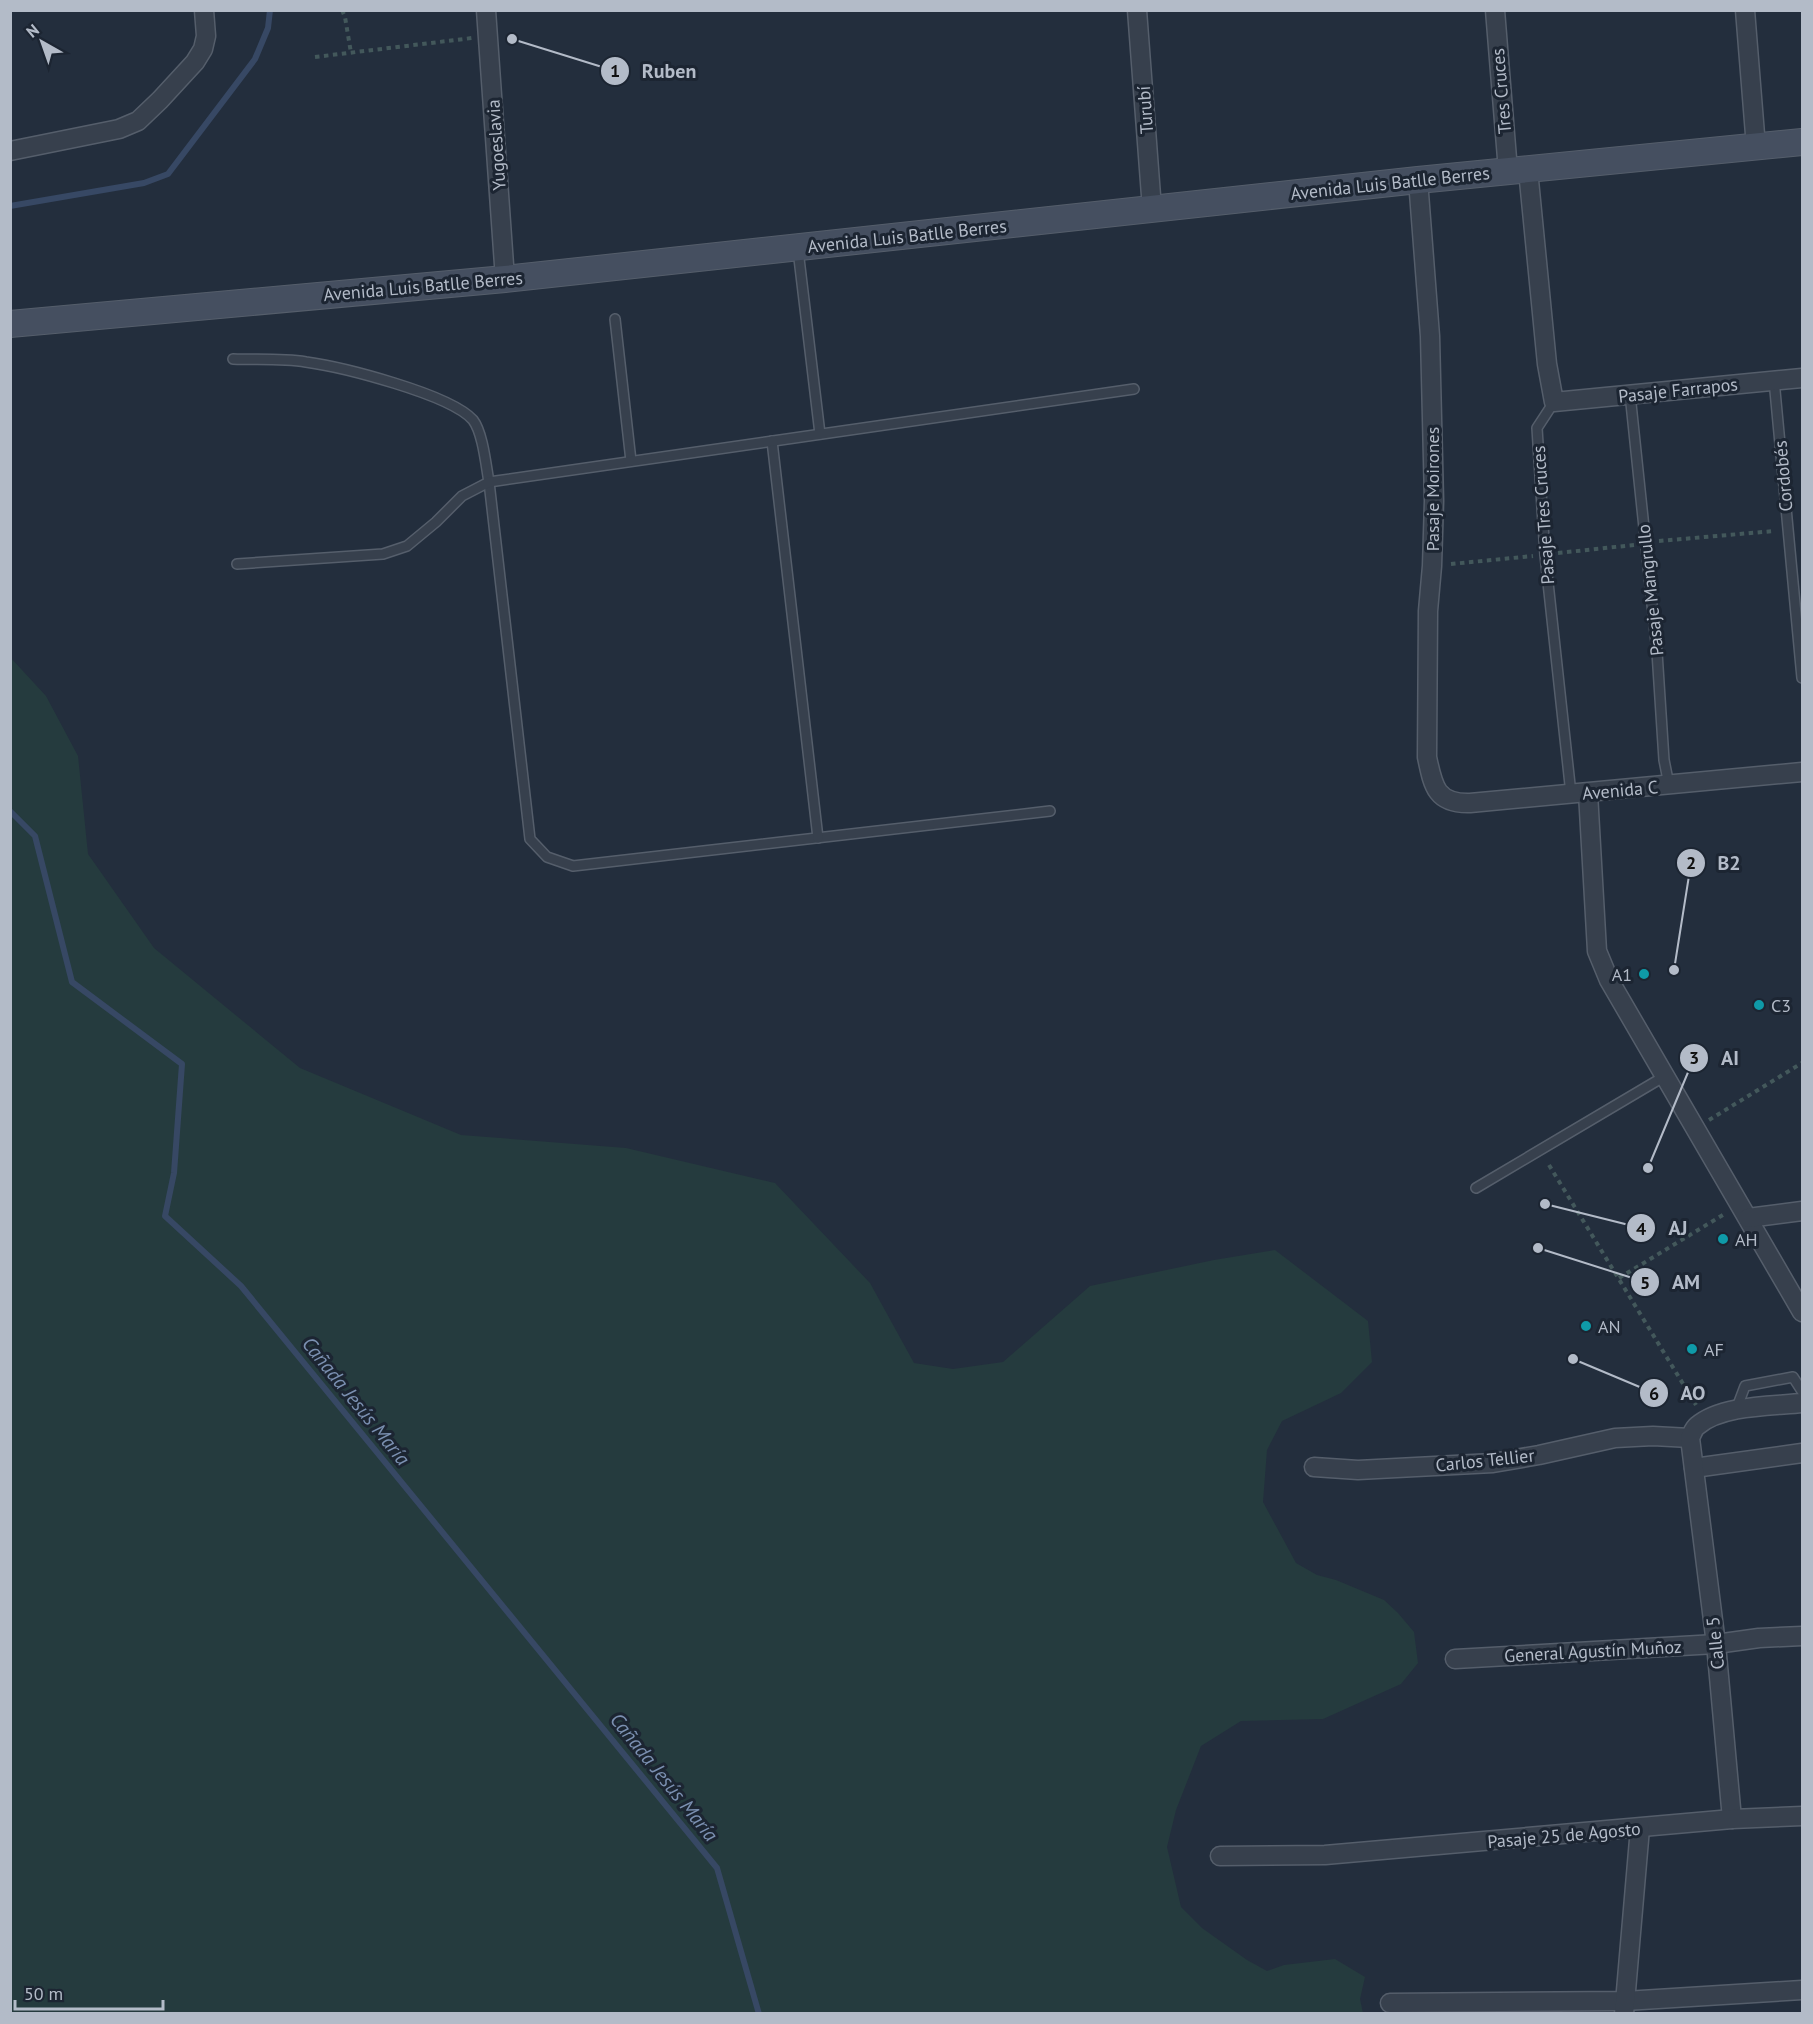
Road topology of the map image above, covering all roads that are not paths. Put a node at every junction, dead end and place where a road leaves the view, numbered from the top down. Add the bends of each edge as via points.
1 (204, 10) edge
2 (486, 10) edge
3 (1137, 10) edge
4 (1495, 10) edge
5 (1745, 10) edge
6 (1803, 142) edge
7 (1756, 147) junction
8 (10, 151) edge
9 (1518, 170) junction
10 (1418, 180) junction
11 (1152, 209) junction
12 (797, 247) junction
13 (505, 279) junction
14 (615, 319) dead end
15 (10, 324) edge
16 (233, 359) dead end
17 (1803, 378) edge
18 (1774, 381) junction
19 (1134, 388) dead end
20 (1630, 394) junction
21 (1554, 402) junction
22 (820, 434) junction
23 (772, 441) junction
24 (631, 461) junction
25 (489, 482) junction
26 (237, 564) dead end
27 (1803, 678) edge
28 (1803, 772) edge
29 (1669, 785) junction
30 (1580, 794) junction
31 (1440, 795) joint
32 (1050, 811) dead end
33 (818, 838) junction
34 (1665, 1076) junction
35 (1476, 1188) dead end
36 (1744, 1211) junction
37 (1803, 1211) edge
38 (1803, 1312) edge
39 (1803, 1391) edge
40 (1803, 1403) edge
41 (1736, 1410) junction
42 (1690, 1438) junction
43 (1803, 1453) edge
44 (1314, 1467) dead end
45 (1694, 1468) junction
46 (1803, 1636) edge
47 (1716, 1644) junction
48 (1455, 1659) dead end
49 (1803, 1816) edge
50 (1732, 1819) junction
51 (1640, 1828) junction
52 (1220, 1856) dead end
53 (1803, 1990) edge
54 (1390, 2003) dead end
55 (1624, 2007) edge

1 - 8 street via 203,49 138,121 119,129
2 - 13 street, Yugoeslavia
3 - 11 street, Turubí
4 - 9 street, Tres Cruces
5 - 7 street
6 - 7 main road, Avenida Luis Batlle Berres
7 - 9 main road, Avenida Luis Batlle Berres
9 - 10 main road, Avenida Luis Batlle Berres
9 - 21 street
10 - 11 main road, Avenida Luis Batlle Berres
10 - 31 street, Pasaje Moirones via 1430,336 1434,501 1427,757 1431,778
11 - 12 main road, Avenida Luis Batlle Berres
12 - 13 main road, Avenida Luis Batlle Berres
12 - 22 lane
13 - 15 main road, Avenida Luis Batlle Berres
14 - 24 lane
16 - 25 lane via 304,361 337,368 458,407 474,422
17 - 18 street, Pasaje Farrapos
18 - 20 street, Pasaje Farrapos
18 - 27 lane, Cordobés
19 - 22 lane
20 - 21 street, Pasaje Farrapos
20 - 29 lane, Pasaje Mangrullo
21 - 30 lane, Pasaje Tres Cruces via 1537,428 1545,555
22 - 23 lane
23 - 24 lane
23 - 33 lane
24 - 25 lane
25 - 26 lane via 462,496 407,546 383,554
25 - 33 lane via 530,839 547,857 573,866
28 - 29 street, Avenida C
29 - 30 street, Avenida C
30 - 31 street, Avenida C via 1454,803
30 - 34 street via 1597,951 1609,980
32 - 33 lane
34 - 35 lane
34 - 36 street
36 - 37 street
36 - 38 street
39 - 41 lane via 1793,1377 1745,1386
40 - 41 street
41 - 42 street via 1696,1426
42 - 44 street, Carlos Tellier via 1615,1438 1493,1463 1358,1470
42 - 45 street
43 - 45 street
45 - 47 street, Calle 5
46 - 47 street, General Agustín Muñoz
47 - 48 street, General Agustín Muñoz
47 - 50 street, Calle 5
49 - 50 street, Pasaje 25 de Agosto
50 - 51 street, Pasaje 25 de Agosto
51 - 52 street, Pasaje 25 de Agosto via 1325,1856
51 - 55 street
53 - 55 street
54 - 55 street

